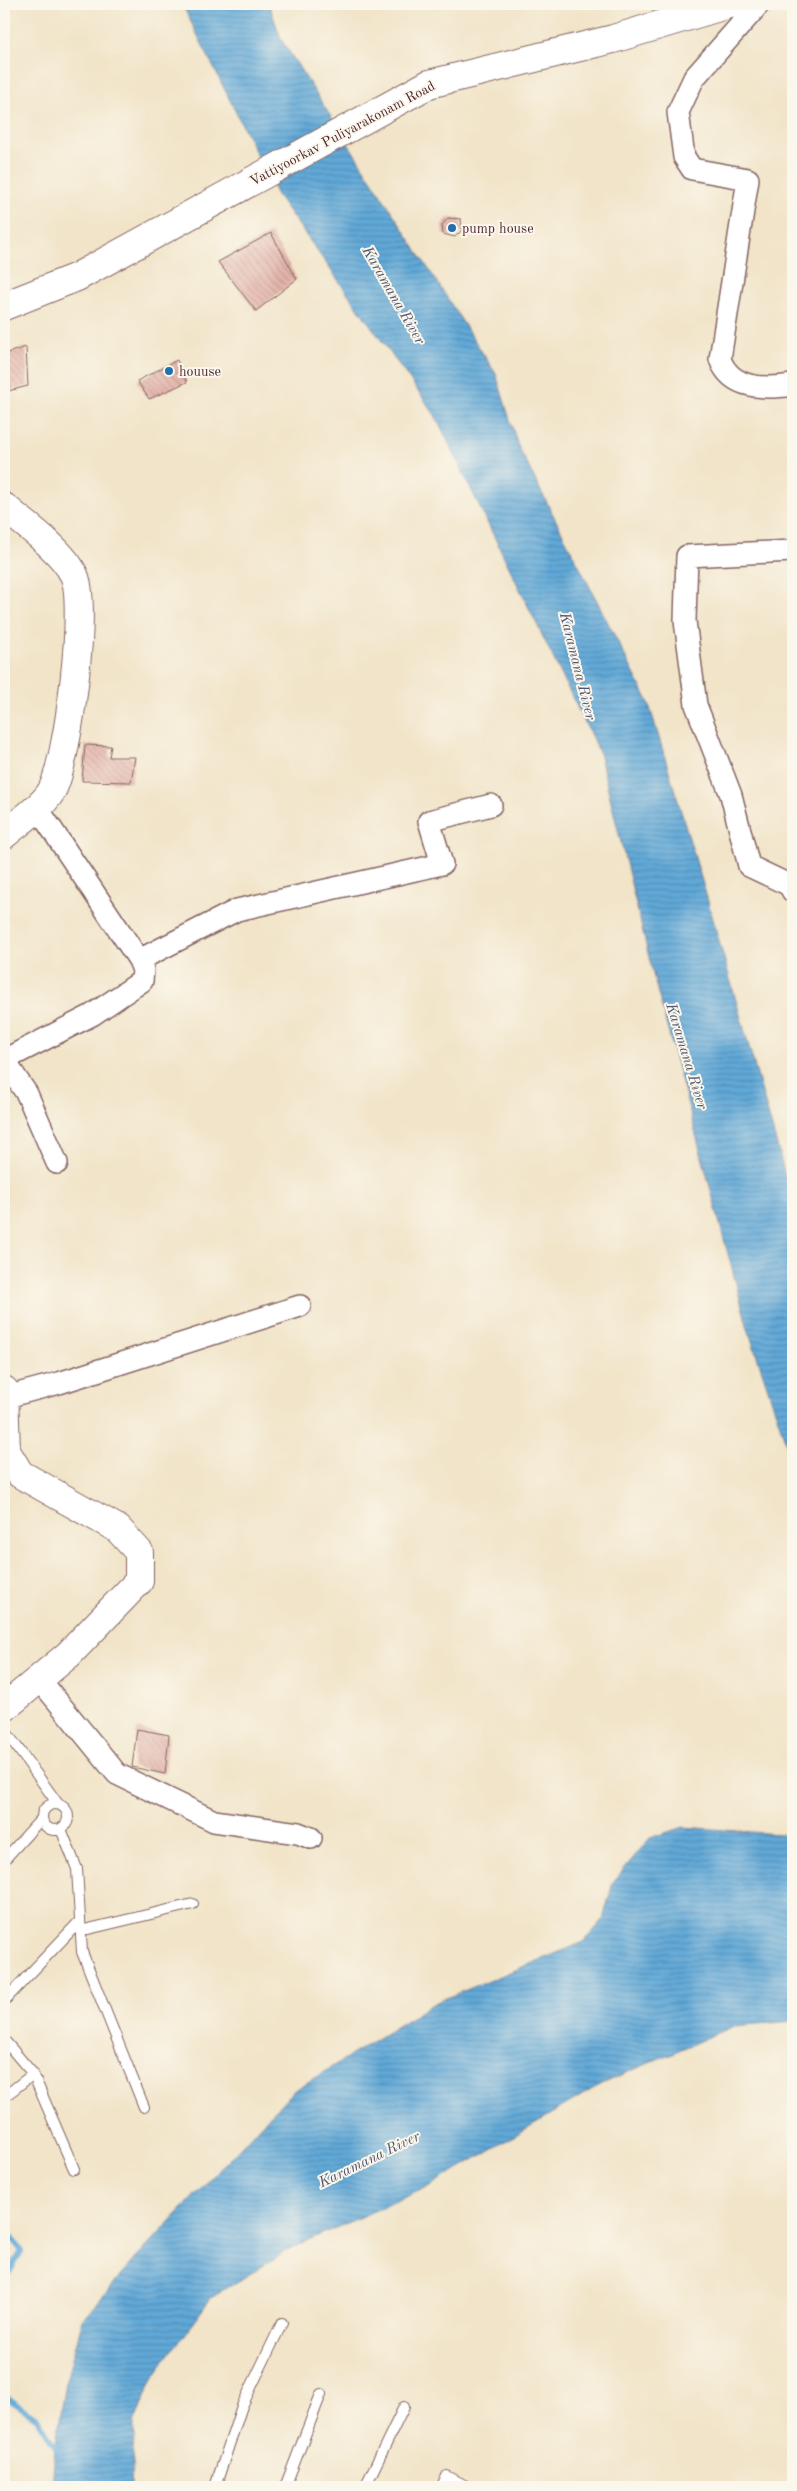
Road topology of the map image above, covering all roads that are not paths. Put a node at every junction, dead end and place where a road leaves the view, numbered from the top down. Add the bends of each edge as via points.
1 (729, 4) edge
2 (759, 4) edge
3 (671, 12) edge
4 (4, 306) edge
5 (793, 385) edge
6 (4, 507) edge
7 (793, 552) edge
8 (491, 805) dead end
9 (37, 806) junction
10 (4, 835) edge
11 (793, 892) edge
12 (139, 960) junction
13 (4, 1060) edge
14 (57, 1163) dead end
15 (300, 1306) dead end
16 (5, 1393) edge
17 (40, 1680) junction
18 (4, 1708) edge
19 (4, 1729) edge
20 (58, 1804) junction
21 (42, 1818) junction
22 (61, 1828) junction
23 (311, 1838) dead end
24 (4, 1860) edge
25 (193, 1904) dead end
26 (80, 1926) junction
27 (4, 2000) edge
28 (4, 2040) edge
29 (33, 2074) junction
30 (4, 2097) edge
31 (144, 2107) dead end
32 (74, 2168) dead end
33 (282, 2323) dead end
34 (321, 2394) dead end
35 (404, 2407) dead end
36 (215, 2487) edge
37 (285, 2487) edge
38 (366, 2487) edge
39 (442, 2487) edge
40 (468, 2487) edge

1 - 3 street, Vattiyoorkav Puliyarakonam Road
2 - 5 street via 694,78 678,112 684,157 692,169 748,179 720,359 725,372 736,381 759,387
3 - 4 street, Vattiyoorkav Puliyarakonam Road via 613,38 429,84 77,277
6 - 9 street via 58,554 75,576 78,604 76,664 69,727 63,760 51,792
7 - 11 street via 687,556 685,621 696,705 731,795 749,866 789,885
8 - 12 street via 428,821 442,864 237,910
9 - 10 street
9 - 12 street
12 - 13 street via 143,970 142,981 92,1015
13 - 14 street via 27,1094
15 - 16 street via 59,1383
16 - 17 street via 6,1452 20,1474 118,1529 139,1552 139,1581
17 - 18 street
17 - 23 street via 117,1774 214,1821 298,1833
19 - 20 lane
20 - 21 lane via 46,1806
20 - 22 lane via 68,1813 67,1822
21 - 22 lane via 48,1828
21 - 24 lane
22 - 26 lane via 77,1869
25 - 26 lane
26 - 27 lane
26 - 31 lane via 82,1952
28 - 29 lane
29 - 30 lane
29 - 32 lane
33 - 36 lane via 242,2406
34 - 37 lane
35 - 38 lane
39 - 40 lane via 447,2476

